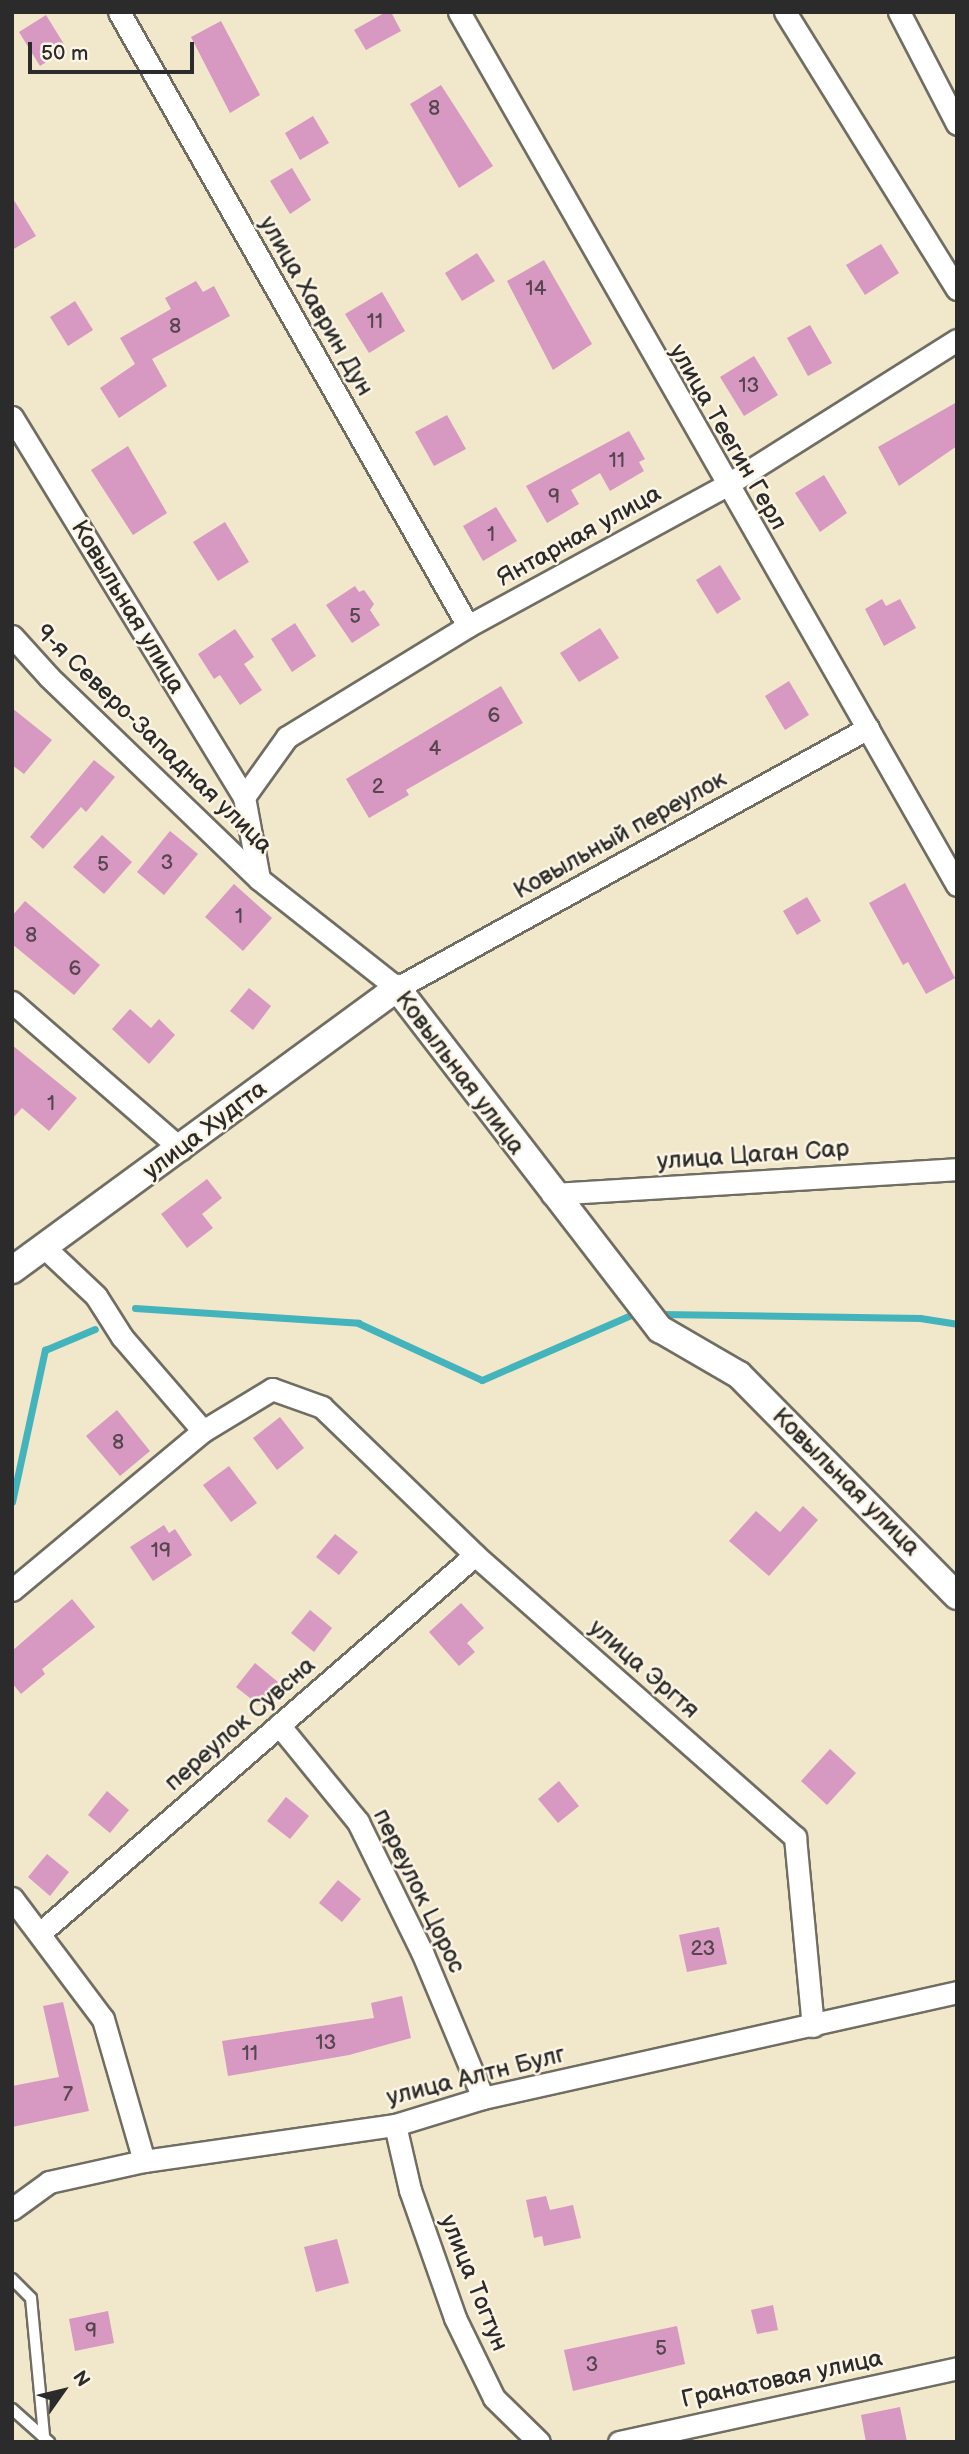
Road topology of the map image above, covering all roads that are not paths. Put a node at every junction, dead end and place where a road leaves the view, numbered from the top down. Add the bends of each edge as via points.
1 (119, 12) edge
2 (458, 12) edge
3 (785, 12) edge
4 (899, 12) edge
5 (957, 124) edge
6 (957, 289) edge
7 (957, 340) edge
8 (12, 417) edge
9 (725, 486) junction
10 (468, 626) junction
11 (12, 636) edge
12 (868, 728) junction
13 (244, 797) junction
14 (259, 878) junction
15 (957, 885) edge
16 (397, 988) junction
17 (12, 1002) edge
18 (181, 1149) junction
19 (957, 1169) edge
20 (552, 1194) junction
21 (44, 1247) junction
22 (12, 1270) edge
23 (203, 1431) junction
24 (475, 1555) junction
25 (12, 1590) edge
26 (957, 1595) edge
27 (279, 1725) junction
28 (12, 1898) edge
29 (40, 1933) junction
30 (957, 1992) edge
31 (813, 2026) junction
32 (483, 2098) junction
33 (396, 2125) junction
34 (144, 2161) junction
35 (12, 2209) edge
36 (12, 2279) edge
37 (957, 2368) edge
38 (12, 2409) edge
39 (46, 2439) edge
40 (539, 2442) edge
41 (619, 2442) edge

1 - 10 street, улица Хаврин Дун
2 - 9 street, улица Теегин Герл
3 - 6 street
4 - 5 street
7 - 9 street, Янтарная улица
8 - 13 street, Ковыльная улица
9 - 10 street, Янтарная улица
9 - 12 street, улица Теегин Герл
10 - 13 street, Янтарная улица via 287,737
11 - 14 street, 9-я Северо-Западная улица via 48,677
12 - 15 street, улица Теегин Герл
12 - 16 street, Ковыльный переулок
13 - 14 street, Ковыльная улица
14 - 16 street, Ковыльная улица
16 - 18 street, улица Худгта
16 - 20 street, Ковыльная улица
17 - 18 street
18 - 21 street, улица Худгта
19 - 20 street, улица Цаган Сар
20 - 26 street, Ковыльная улица via 660,1329 739,1375
21 - 22 street, улица Худгта
21 - 23 street via 96,1296 122,1337
23 - 24 street, улица Эргтя via 272,1389 322,1407
23 - 25 street
24 - 27 street, переулок Сувсна
24 - 31 street, улица Эргтя via 795,1837
27 - 29 street, переулок Сувсна
27 - 32 street, переулок Цорос via 358,1822 422,1952
28 - 29 street
29 - 34 street via 103,2019
30 - 31 street, улица Алтн Булг
31 - 32 street, улица Алтн Булг
32 - 33 street, улица Алтн Булг
33 - 34 street, улица Алтн Булг
33 - 40 street, улица Тогтун via 410,2190 455,2318 494,2398
34 - 35 street, улица Алтн Булг via 49,2182
36 - 39 lane via 31,2298
37 - 41 street, Гранатовая улица
38 - 39 lane

